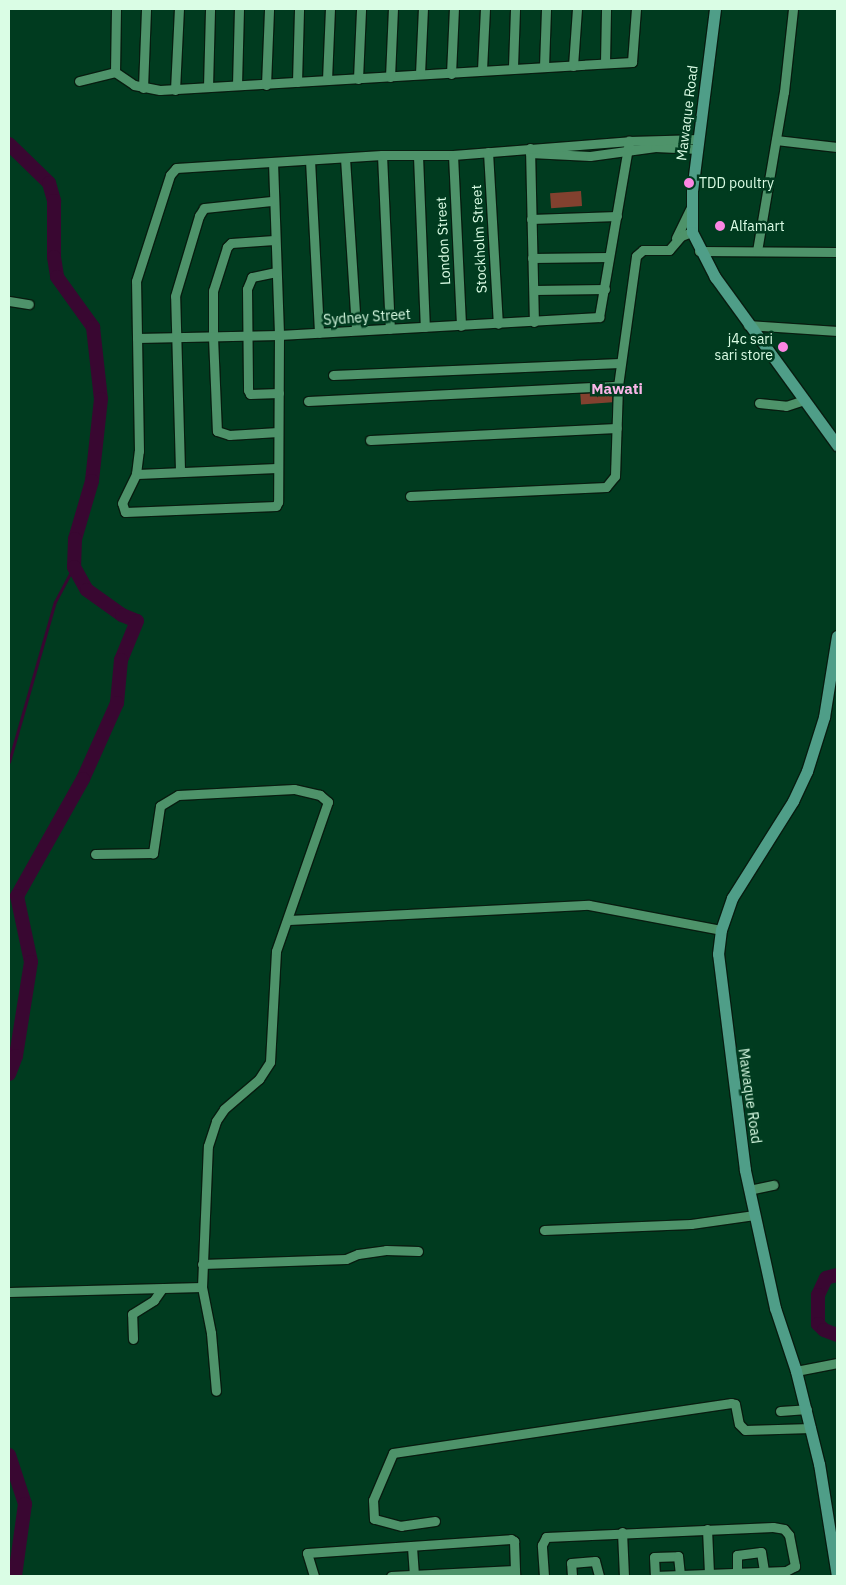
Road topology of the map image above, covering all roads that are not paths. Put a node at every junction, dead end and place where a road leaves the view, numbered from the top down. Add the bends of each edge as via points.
1 (116, 9) edge
2 (146, 9) edge
3 (178, 9) edge
4 (210, 9) edge
5 (239, 9) edge
6 (269, 9) edge
7 (299, 9) edge
8 (330, 9) edge
9 (361, 9) edge
10 (393, 9) edge
11 (423, 9) edge
12 (454, 9) edge
13 (485, 9) edge
14 (515, 9) edge
15 (546, 9) edge
16 (576, 9) edge
17 (606, 9) edge
18 (636, 9) edge
19 (715, 9) edge
20 (793, 9) edge
21 (605, 63) junction
22 (573, 66) junction
23 (513, 67) junction
24 (544, 67) junction
25 (482, 70) junction
26 (115, 72) junction
27 (420, 74) junction
28 (451, 74) junction
29 (390, 77) junction
30 (358, 79) junction
31 (327, 80) junction
32 (79, 81) dead end
33 (297, 82) junction
34 (237, 85) junction
35 (266, 85) junction
36 (208, 87) junction
37 (143, 88) junction
38 (175, 90) junction
39 (776, 140) junction
40 (629, 141) junction
41 (698, 144) junction
42 (837, 146) edge
43 (528, 150) junction
44 (590, 151) junction
45 (629, 151) junction
46 (488, 152) junction
47 (382, 155) junction
48 (453, 155) junction
49 (418, 156) junction
50 (345, 158) junction
51 (310, 160) junction
52 (272, 162) junction
53 (272, 201) junction
54 (691, 206) junction
55 (617, 216) junction
56 (531, 219) junction
57 (692, 232) junction
58 (274, 240) junction
59 (674, 241) junction
60 (699, 251) junction
61 (758, 251) junction
62 (837, 252) edge
63 (610, 257) junction
64 (532, 258) junction
65 (276, 272) junction
66 (605, 289) junction
67 (534, 290) junction
68 (9, 301) edge
69 (29, 304) dead end
70 (534, 322) junction
71 (498, 324) junction
72 (748, 325) junction
73 (461, 326) junction
74 (425, 327) junction
75 (390, 329) junction
76 (356, 330) junction
77 (837, 331) edge
78 (247, 334) junction
79 (319, 334) junction
80 (279, 336) junction
81 (212, 337) junction
82 (137, 338) junction
83 (176, 339) junction
84 (620, 363) junction
85 (333, 375) dead end
86 (618, 386) junction
87 (279, 393) junction
88 (806, 400) junction
89 (308, 401) dead end
90 (759, 403) dead end
91 (617, 428) junction
92 (278, 432) junction
93 (370, 440) dead end
94 (837, 445) edge
95 (278, 468) junction
96 (180, 470) junction
97 (136, 474) junction
98 (410, 496) dead end
99 (837, 636) edge
100 (95, 854) dead end
101 (289, 920) junction
102 (721, 930) junction
103 (774, 1186) dead end
104 (749, 1190) junction
105 (754, 1215) junction
106 (544, 1230) dead end
107 (418, 1251) dead end
108 (202, 1264) junction
109 (202, 1287) junction
110 (161, 1290) junction
111 (9, 1292) edge
112 (133, 1339) dead end
113 (837, 1362) edge
114 (796, 1371) junction
115 (216, 1391) dead end
116 (807, 1409) junction
117 (780, 1410) dead end
118 (811, 1428) junction
119 (435, 1521) dead end
120 (833, 1527) edge
121 (706, 1530) junction
122 (622, 1532) junction
123 (412, 1547) junction
124 (836, 1558) edge
125 (736, 1572) junction
126 (764, 1572) junction
127 (414, 1573) junction
128 (515, 1573) edge
129 (709, 1573) junction
130 (680, 1574) junction
131 (314, 1576) edge
132 (390, 1576) edge
133 (396, 1576) edge
134 (430, 1576) edge
135 (544, 1576) edge
136 (572, 1576) edge
137 (599, 1576) edge
138 (624, 1576) edge
139 (655, 1576) edge
140 (667, 1576) edge
141 (837, 1576) edge

1 - 26 street
2 - 37 street
3 - 38 street
4 - 36 street
5 - 34 street
6 - 35 street
7 - 33 street
8 - 31 street
9 - 30 street
10 - 29 street
11 - 27 street
12 - 28 street
13 - 25 street
14 - 23 street
15 - 24 street
16 - 22 street
17 - 21 street
18 - 21 street via 632,62
19 - 41 main road, Mawaque Road
20 - 39 street
21 - 22 street
22 - 24 street
23 - 24 street
23 - 25 street
25 - 28 street
26 - 32 street
26 - 37 street via 127,82
27 - 28 street
27 - 29 street
29 - 30 street
30 - 31 street
31 - 33 street
33 - 35 street
34 - 35 street
34 - 36 street
36 - 38 street
37 - 38 street
39 - 42 street
39 - 61 street
40 - 41 street
40 - 44 street
40 - 45 street
41 - 45 street
41 - 54 main road, Mawaque Road
43 - 44 street
43 - 46 street
43 - 56 street
44 - 45 street
45 - 55 street
46 - 48 street
46 - 71 street, Stockholm Street
47 - 49 street
47 - 50 street
47 - 75 street
48 - 49 street
48 - 73 street, London Street
49 - 74 street
50 - 51 street
50 - 76 street
51 - 52 street
51 - 79 street
52 - 53 street
52 - 82 street via 173,170 137,276
53 - 58 street
53 - 83 street via 204,208 177,285
54 - 57 main road, Mawaque Road
54 - 59 street
55 - 56 street
55 - 63 street
56 - 64 street
57 - 59 street
57 - 60 main road, Mawaque Road
58 - 65 street
58 - 81 street via 231,243 227,247 212,290
59 - 84 street via 669,250 643,250 636,256
60 - 61 street
60 - 72 main road, Mawaque Road
61 - 62 street
63 - 64 street
63 - 66 street
64 - 67 street
65 - 78 street via 257,274 249,282
65 - 80 street
66 - 67 street
66 - 70 street, Sydney Street via 599,317
67 - 70 street
68 - 69 street
70 - 71 street, Sydney Street
71 - 73 street, Sydney Street
72 - 77 street
72 - 88 main road, Mawaque Road
73 - 74 street, Sydney Street
74 - 75 street, Sydney Street
75 - 76 street, Sydney Street
76 - 79 street, Sydney Street
78 - 80 street, Sydney Street
78 - 81 street, Sydney Street
78 - 87 street via 248,392
79 - 80 street, Sydney Street
80 - 87 street
81 - 83 street, Sydney Street
81 - 92 street via 217,431 229,435
82 - 83 street, Sydney Street
82 - 97 street via 139,451
83 - 96 street
84 - 85 street
84 - 86 street
86 - 89 street
86 - 91 street
87 - 92 street
88 - 90 street via 786,406
88 - 94 main road, Mawaque Road
91 - 93 street
91 - 98 street via 615,476 606,487
92 - 95 street
95 - 96 street
95 - 97 street via 276,506 125,512 122,503
96 - 97 street
99 - 102 main road, Mawaque Road via 824,717 807,771 793,801 732,898
100 - 101 street via 153,853 160,806 178,795 294,789 320,795 328,802
101 - 102 street via 589,905
101 - 108 street via 281,932 276,951 270,1062 259,1079 224,1109 216,1121 208,1146
102 - 104 main road, Mawaque Road via 720,985
103 - 104 street
104 - 105 main road, Mawaque Road
105 - 106 street via 631,1229
105 - 114 main road, Mawaque Road via 775,1308
107 - 108 street via 386,1250 346,1259
108 - 109 street
109 - 110 street
109 - 115 street via 211,1333
110 - 111 street
110 - 112 street via 154,1300 132,1314
113 - 114 street
114 - 116 main road, Mawaque Road
116 - 117 street
116 - 118 main road, Mawaque Road
118 - 119 street via 745,1430 739,1424 735,1404 731,1403 392,1453 372,1500 374,1519 401,1526
118 - 120 main road, Mawaque Road
120 - 124 main road, Mawaque Road
121 - 122 street
121 - 126 street via 784,1529 789,1535 794,1566 786,1571
121 - 129 street
122 - 135 street via 546,1537 542,1545
122 - 138 street
123 - 127 street
123 - 128 street via 510,1539 514,1541
123 - 131 street via 307,1553
124 - 141 main road, Mawaque Road
125 - 126 street
125 - 126 street via 737,1555 761,1552
125 - 129 street
127 - 133 street
127 - 134 street
128 - 134 street
129 - 130 street
130 - 139 street via 678,1556 654,1557
130 - 140 street
132 - 133 street
136 - 137 street via 571,1562 596,1561
139 - 140 street

